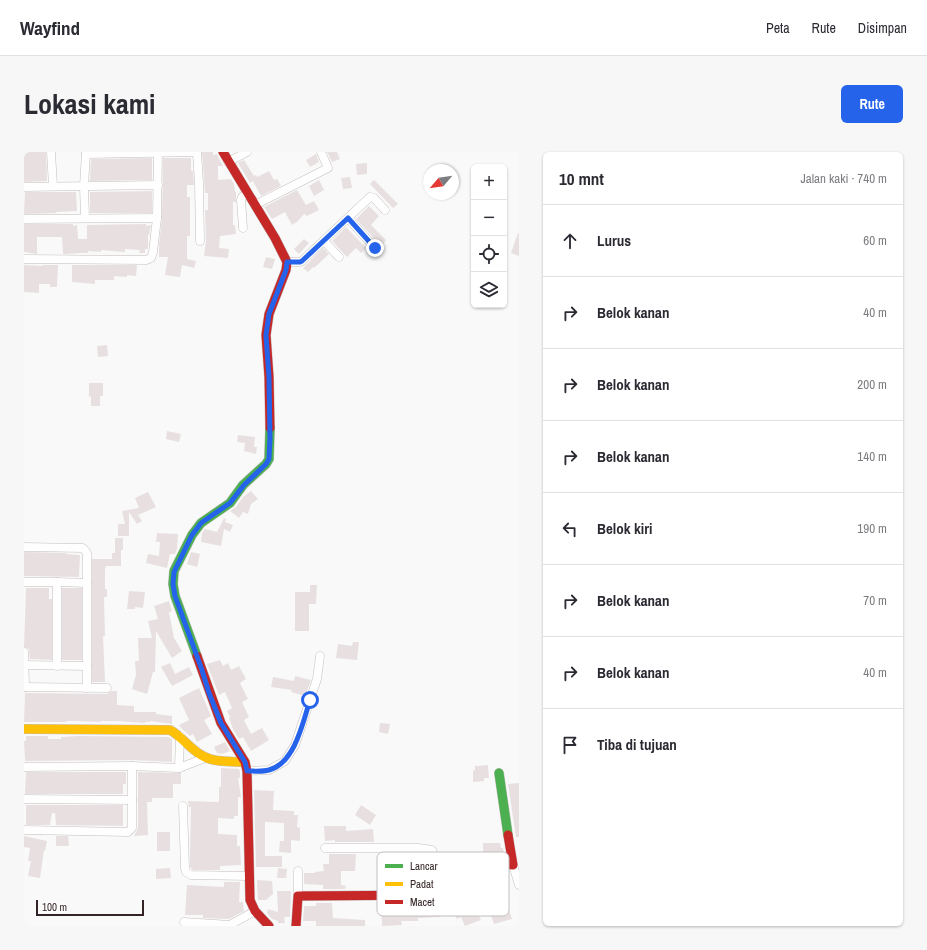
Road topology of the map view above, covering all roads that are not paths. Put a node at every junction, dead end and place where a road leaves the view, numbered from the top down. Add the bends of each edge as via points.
1 (51, 152) edge
2 (197, 152) edge
3 (223, 152) edge
4 (247, 152) edge
5 (321, 152) edge
6 (86, 153) edge
7 (158, 153) edge
8 (228, 162) junction
9 (158, 185) junction
10 (52, 186) junction
11 (84, 186) junction
12 (24, 187) edge
13 (248, 193) junction
14 (255, 205) junction
15 (386, 210) dead end
16 (85, 218) junction
17 (157, 218) junction
18 (348, 218) junction
19 (24, 219) edge
20 (243, 228) dead end
21 (200, 241) dead end
22 (324, 241) junction
23 (375, 248) dead end
24 (339, 257) dead end
25 (24, 259) edge
26 (287, 262) junction
27 (24, 547) edge
28 (24, 582) edge
29 (57, 582) junction
30 (87, 583) junction
31 (24, 652) edge
32 (320, 656) dead end
33 (24, 665) edge
34 (57, 666) junction
35 (87, 666) junction
36 (24, 687) edge
37 (87, 688) junction
38 (107, 688) dead end
39 (24, 729) edge
40 (180, 736) junction
41 (205, 758) junction
42 (132, 766) junction
43 (24, 767) edge
44 (246, 767) junction
45 (179, 768) junction
46 (498, 773) dead end
47 (24, 799) edge
48 (132, 800) junction
49 (183, 806) dead end
50 (24, 830) edge
51 (325, 848) dead end
52 (433, 852) edge
53 (509, 865) edge
54 (513, 865) junction
55 (298, 871) dead end
56 (248, 876) junction
57 (519, 885) edge
58 (377, 895) edge
59 (298, 896) junction
60 (255, 911) junction
61 (184, 922) dead end
62 (269, 926) edge
63 (296, 926) edge

1 - 10 street
2 - 7 street
2 - 21 street
3 - 8 street
4 - 8 street
5 - 14 street via 328,168
6 - 7 street
6 - 11 street
7 - 9 street
8 - 13 street
9 - 11 street
9 - 17 street
10 - 11 street
10 - 12 street
11 - 16 street
13 - 14 street
13 - 20 street via 241,200
14 - 26 street
15 - 18 street via 374,198 370,198
16 - 17 street
16 - 19 street
17 - 25 street via 153,252 151,258 146,260
18 - 22 street
18 - 23 street
22 - 24 street
22 - 26 street via 300,262
26 - 44 street via 269,314 266,335 269,459 230,503 201,523 192,535 174,572 173,584 209,693 221,723
27 - 30 street via 82,548 87,553
28 - 29 street
29 - 30 street
29 - 34 street
30 - 35 street
31 - 33 street
32 - 44 street via 317,679 295,745 285,761 269,770
33 - 34 street
33 - 36 street
34 - 35 street
35 - 37 street
36 - 37 street
37 - 38 street
39 - 40 street via 163,729
40 - 41 street
40 - 45 street
41 - 44 street
41 - 45 street
42 - 43 street
42 - 45 street
42 - 48 street
44 - 56 street
46 - 54 street
47 - 48 street
48 - 50 street via 132,828 126,833
49 - 56 street via 185,868 188,874
51 - 52 street via 418,848
53 - 54 street
54 - 57 street
55 - 59 street
56 - 60 street via 250,900
58 - 59 street
59 - 63 street
60 - 61 street via 230,925
60 - 62 street

